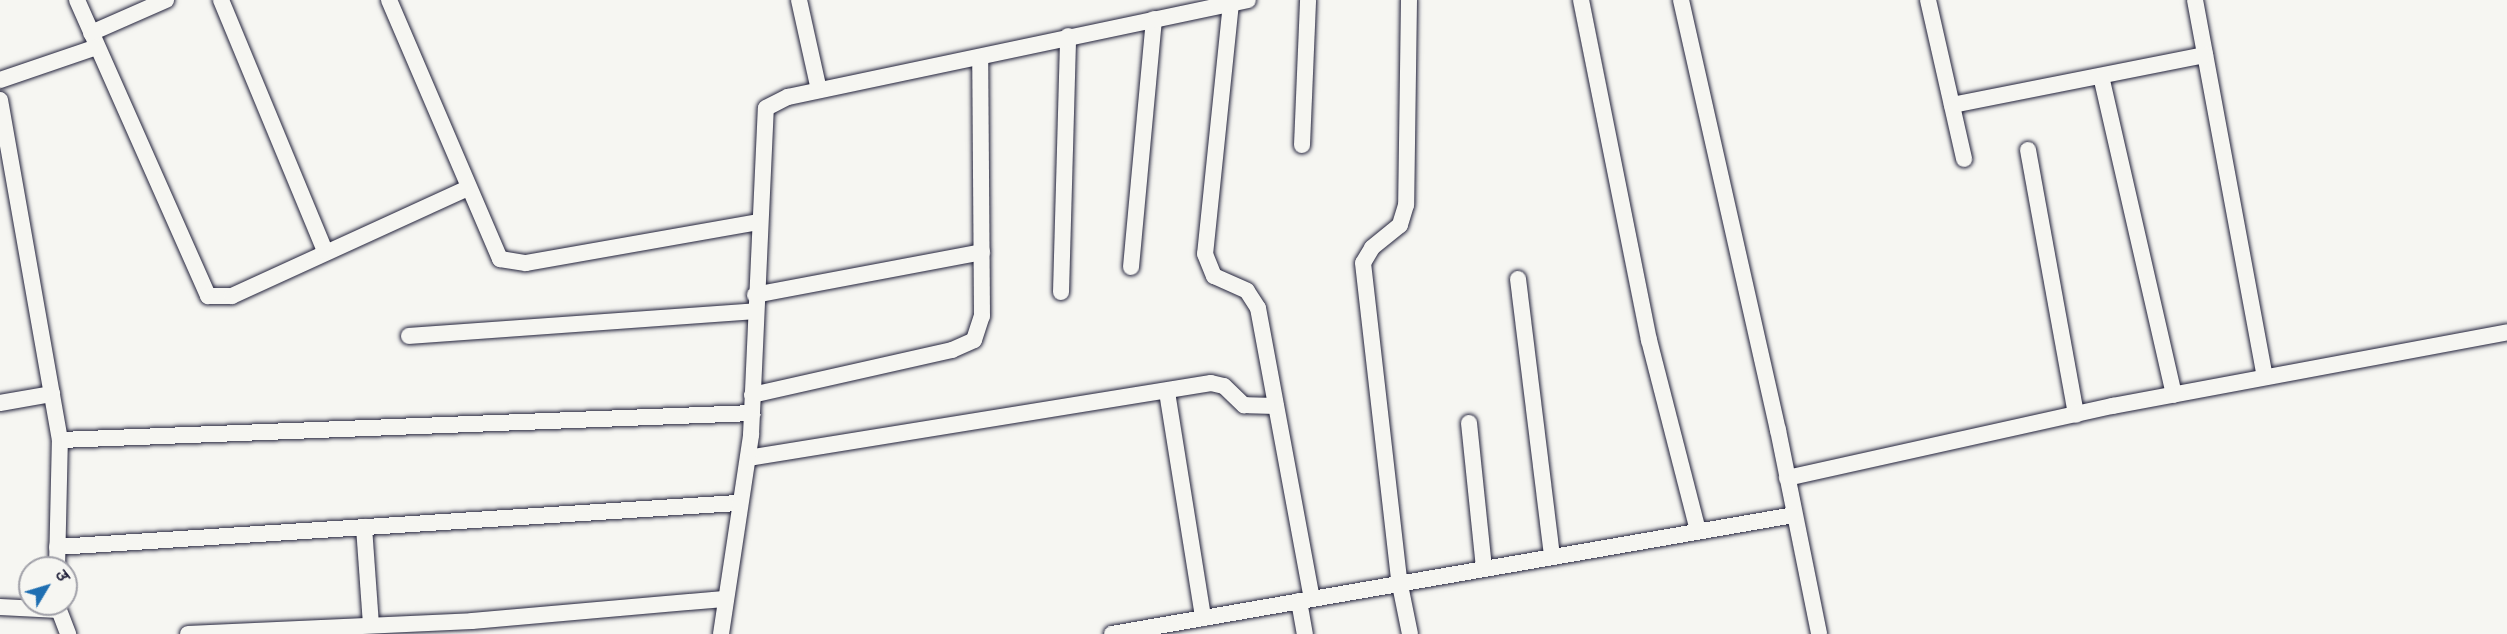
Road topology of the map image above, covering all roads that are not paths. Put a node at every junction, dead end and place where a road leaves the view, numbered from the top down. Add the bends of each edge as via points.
1 (77, 0) edge
2 (166, 0) edge
3 (221, 0) edge
4 (388, 0) edge
5 (799, 0) edge
6 (1248, 0) edge
7 (1308, 0) edge
8 (1409, 0) edge
9 (1581, 0) edge
10 (1681, 0) edge
11 (1928, 0) edge
12 (2195, 0) edge
13 (1231, 3) junction
14 (1154, 19) junction
15 (1068, 36) junction
16 (94, 40) junction
17 (2205, 55) junction
18 (980, 58) junction
19 (2101, 76) junction
20 (0, 80) edge
21 (819, 90) junction
22 (0, 100) edge
23 (1952, 105) junction
24 (1302, 145) dead end
25 (2028, 150) dead end
26 (1964, 159) dead end
27 (468, 188) junction
28 (758, 222) junction
29 (325, 251) junction
30 (982, 252) junction
31 (1131, 267) dead end
32 (1518, 279) dead end
33 (1061, 292) dead end
34 (755, 303) junction
35 (2507, 332) edge
36 (409, 336) dead end
37 (2265, 376) junction
38 (1167, 392) junction
39 (52, 394) junction
40 (752, 395) junction
41 (2174, 395) junction
42 (0, 403) edge
43 (1276, 406) junction
44 (752, 413) junction
45 (2076, 415) junction
46 (1468, 423) dead end
47 (60, 440) junction
48 (748, 458) junction
49 (1787, 478) junction
50 (738, 503) junction
51 (1794, 515) junction
52 (364, 527) junction
53 (1698, 531) junction
54 (57, 547) junction
55 (1552, 555) junction
56 (57, 556) edge
57 (1484, 567) junction
58 (1399, 580) junction
59 (724, 599) junction
60 (1306, 599) junction
61 (0, 607) edge
62 (18, 607) edge
63 (62, 616) edge
64 (1203, 618) junction
65 (371, 625) junction
66 (68, 634) edge
67 (188, 634) edge
68 (721, 634) edge
69 (1112, 634) edge
70 (1305, 634) edge
71 (1410, 634) edge
72 (1819, 634) edge

1 - 16 street
2 - 16 street
3 - 29 street
4 - 27 street
5 - 21 street
6 - 13 street
7 - 24 street
8 - 58 street via 1406,206 1401,225 1372,248 1363,263
9 - 53 street via 1649,340
10 - 49 street
11 - 23 street
12 - 17 street
13 - 14 street
13 - 43 street via 1205,254 1214,276 1247,291 1255,300
14 - 15 street
14 - 31 street
15 - 18 street
15 - 33 street
16 - 20 street
16 - 29 street via 208,296 232,296
17 - 19 street
17 - 37 street
18 - 21 street
18 - 30 street
19 - 23 street
19 - 41 street
21 - 28 street via 778,99 766,108
22 - 39 street
23 - 26 street
25 - 45 street
27 - 28 street via 495,252 514,263
27 - 29 street
28 - 34 street
30 - 34 street
30 - 40 street via 980,330 966,345
32 - 55 street
34 - 36 street
34 - 40 street
35 - 37 street
37 - 41 street
38 - 43 street via 1218,383 1244,405
38 - 48 street
38 - 64 street
39 - 42 street
39 - 47 street
40 - 44 street
41 - 45 street
43 - 60 street
44 - 47 street
44 - 48 street
45 - 49 street
46 - 57 street
47 - 54 street
48 - 50 street
49 - 51 street
50 - 52 street
50 - 59 street
51 - 53 street
51 - 72 street
52 - 54 street
52 - 65 street
53 - 55 street
54 - 56 street
55 - 57 street
57 - 58 street
58 - 60 street
58 - 71 street
59 - 65 street via 472,621
59 - 68 street
60 - 64 street
60 - 70 street
61 - 62 street
63 - 66 street
64 - 69 street
65 - 67 street

